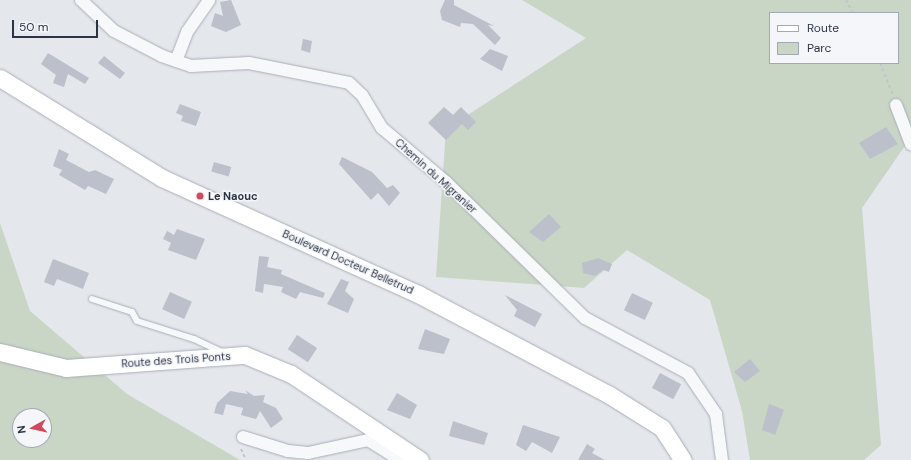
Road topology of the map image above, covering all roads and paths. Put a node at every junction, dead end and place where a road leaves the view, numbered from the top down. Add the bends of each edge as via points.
1 (81, 0) edge
2 (209, 0) edge
3 (846, 0) edge
4 (852, 12) edge
5 (176, 61) junction
6 (880, 64) edge
7 (0, 78) edge
8 (896, 105) joint
9 (911, 144) edge
10 (92, 299) dead end
11 (0, 352) edge
12 (227, 355) junction
13 (243, 437) dead end
14 (400, 460) edge
15 (420, 460) edge
16 (683, 460) edge
17 (722, 460) edge

1 - 5 street, Chemin du Migranier via 114,31
2 - 5 street via 187,32
3 - 4 path
5 - 17 street, Chemin du Migranier via 191,66 249,63 350,83 362,95 382,128 447,183 585,318 688,373 716,414
6 - 8 path
7 - 16 main road, Boulevard Docteur Belletrud via 162,178 418,294 608,394 662,428
8 - 9 street
10 - 12 lane via 132,312 137,321 194,338
11 - 12 main road, Route des Trois Ponts via 66,368
12 - 15 main road, Route des Trois Ponts via 245,355 291,374
13 - 14 street via 288,451 308,453 368,440

